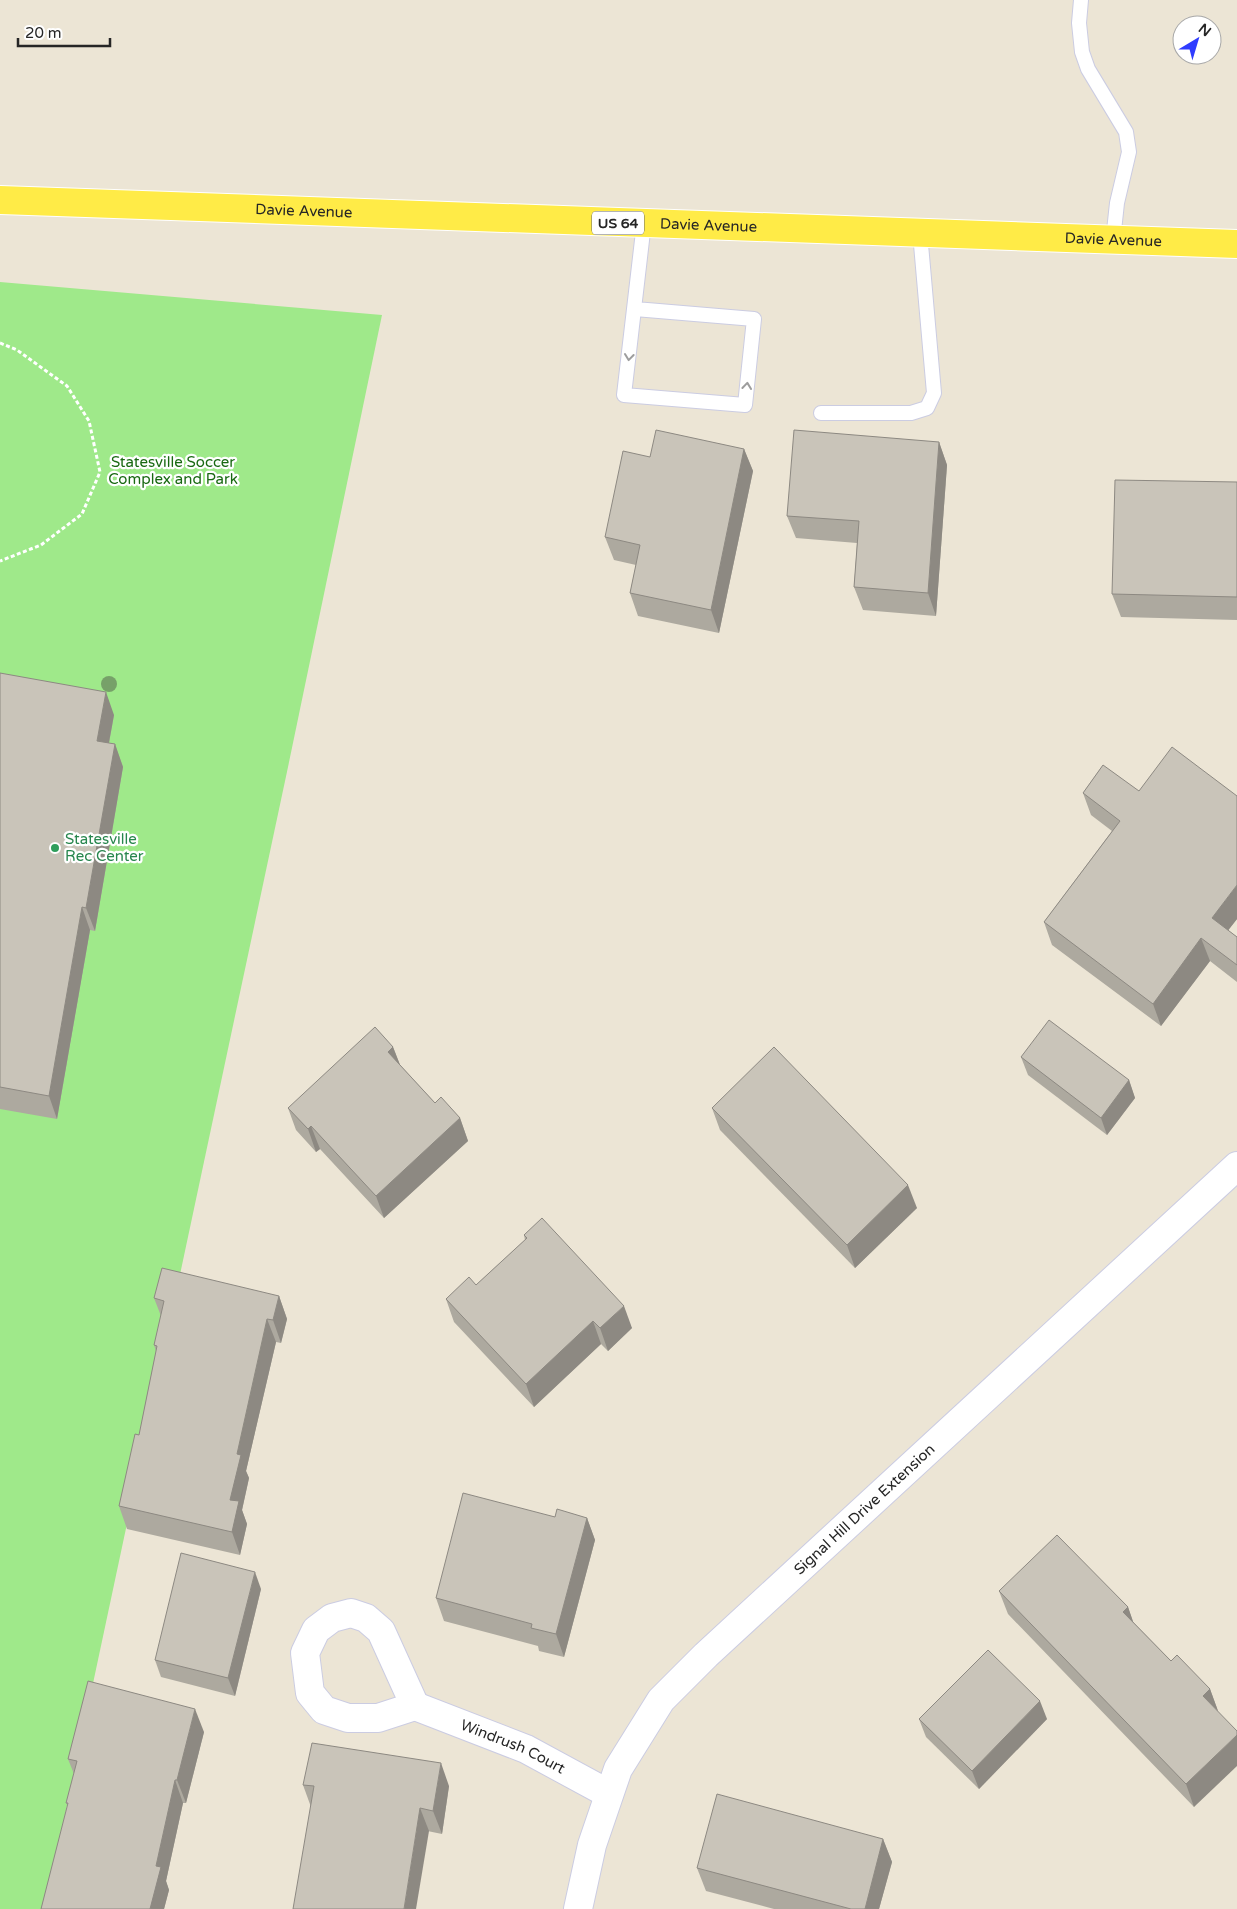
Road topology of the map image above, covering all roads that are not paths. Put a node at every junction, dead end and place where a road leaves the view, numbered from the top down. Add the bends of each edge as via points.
1 (1081, 0) edge
2 (0, 200) edge
3 (644, 223) junction
4 (920, 233) junction
5 (1113, 240) junction
6 (1237, 244) edge
7 (634, 308) junction
8 (821, 412) dead end
9 (1237, 1166) edge
10 (415, 1706) dead end
11 (609, 1794) junction
12 (578, 1909) edge

1 - 5 lane via 1082,52 1088,69 1126,132 1129,152 1116,203
2 - 3 main road, Davie Avenue / US 64
3 - 4 main road, Davie Avenue / US 64
3 - 7 lane
4 - 5 main road, Davie Avenue / US 64
4 - 8 lane via 934,393 927,408 911,413
5 - 6 main road, Davie Avenue / US 64
7 -> 7 lane via 624,395 745,406 754,319
9 - 11 street, Signal Hill Drive Extension via 667,1694 618,1769
10 - 11 street, Windrush Court via 526,1749
11 - 12 street, Signal Hill Drive Extension via 592,1845

